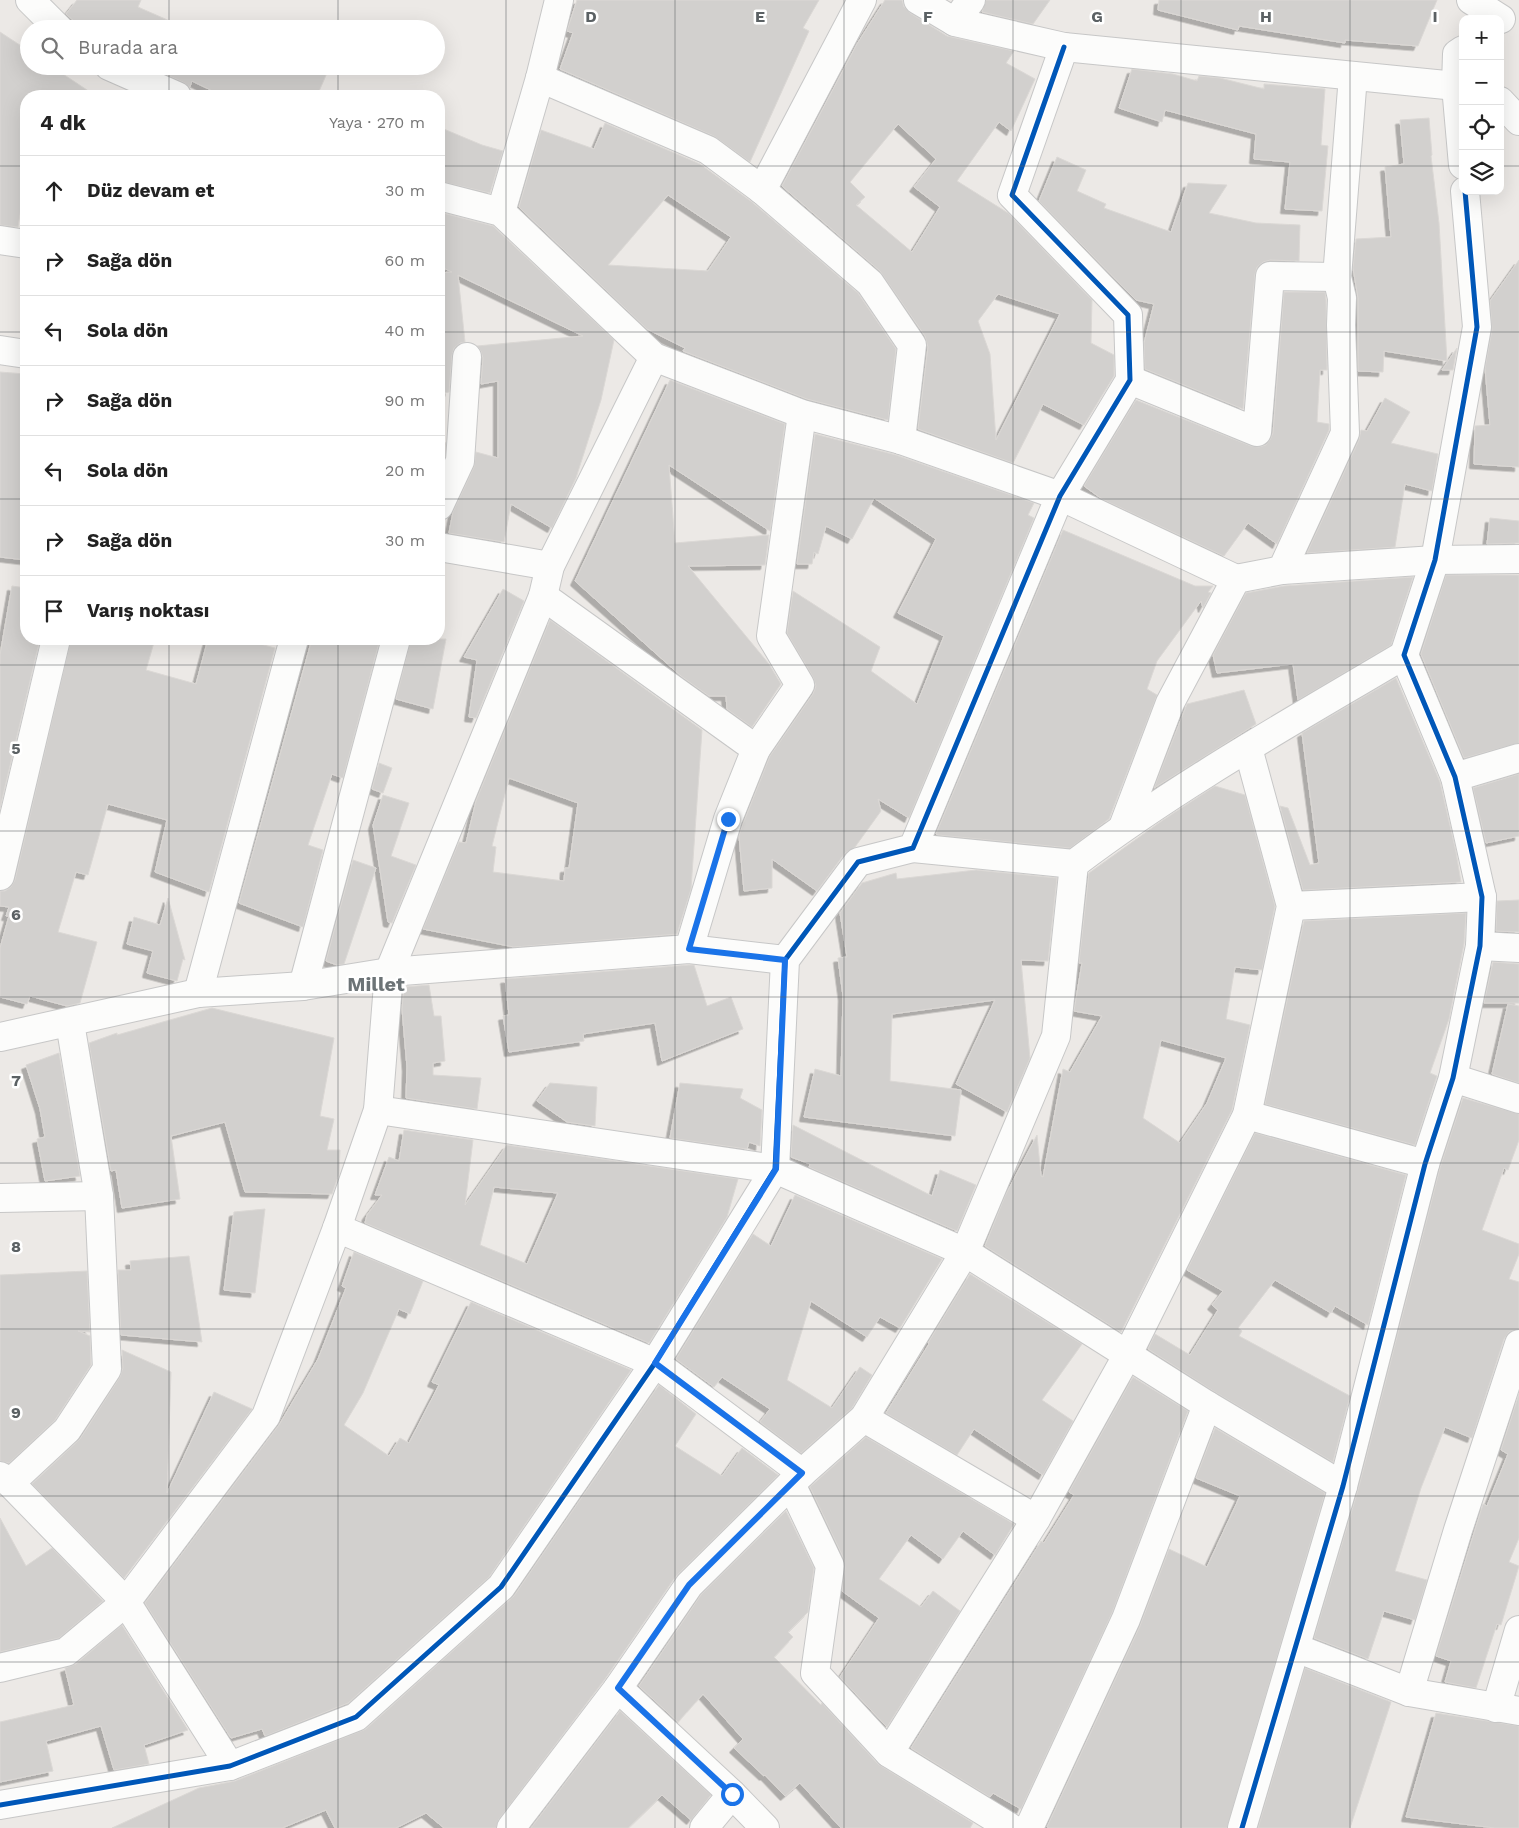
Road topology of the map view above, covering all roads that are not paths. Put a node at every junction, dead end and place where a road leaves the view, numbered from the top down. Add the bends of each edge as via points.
1 (30, 0) edge
2 (559, 0) edge
3 (862, 0) edge
4 (918, 0) edge
5 (971, 0) edge
6 (1470, 0) edge
7 (1507, 19) edge
8 (50, 20) edge
9 (955, 22) junction
10 (1064, 47) junction
11 (1459, 63) edge
12 (129, 75) edge
13 (1353, 76) junction
14 (540, 78) junction
15 (163, 90) edge
16 (1461, 105) edge
17 (1504, 105) edge
18 (1519, 121) edge
19 (1463, 150) edge
20 (762, 190) junction
21 (1465, 195) edge
22 (445, 198) edge
23 (501, 212) junction
24 (0, 240) edge
25 (20, 243) edge
26 (1337, 277) junction
27 (0, 350) edge
28 (20, 353) edge
29 (467, 357) dead end
30 (654, 357) junction
31 (1130, 380) junction
32 (802, 414) junction
33 (901, 440) junction
34 (445, 493) edge
35 (1060, 496) junction
36 (445, 548) edge
37 (1519, 559) edge
38 (1435, 560) junction
39 (550, 566) junction
40 (1282, 570) junction
41 (1236, 579) junction
42 (543, 596) junction
43 (55, 645) edge
44 (292, 645) edge
45 (394, 645) edge
46 (1404, 655) junction
47 (1248, 748) junction
48 (756, 749) junction
49 (1519, 758) edge
50 (1454, 776) junction
51 (1123, 827) junction
52 (913, 848) junction
53 (1074, 864) junction
54 (0, 876) edge
55 (1482, 897) junction
56 (1291, 906) junction
57 (1480, 946) junction
58 (1519, 948) edge
59 (689, 949) junction
60 (785, 960) junction
61 (389, 972) junction
62 (303, 986) junction
63 (198, 992) junction
64 (70, 1022) junction
65 (0, 1038) edge
66 (1453, 1078) junction
67 (1519, 1099) edge
68 (378, 1110) junction
69 (1247, 1115) junction
70 (1425, 1164) junction
71 (776, 1169) junction
72 (99, 1196) junction
73 (0, 1198) edge
74 (337, 1228) junction
75 (965, 1252) junction
76 (1519, 1344) edge
77 (1128, 1354) junction
78 (655, 1363) junction
79 (1207, 1405) junction
80 (864, 1418) junction
81 (797, 1479) junction
82 (5, 1480) edge
83 (1343, 1486) junction
84 (1036, 1519) junction
85 (126, 1602) junction
86 (1519, 1630) edge
87 (1296, 1648) junction
88 (0, 1668) edge
89 (618, 1688) junction
90 (1409, 1692) junction
91 (1507, 1709) edge
92 (889, 1753) junction
93 (230, 1766) junction
94 (732, 1794) junction
95 (0, 1805) edge
96 (511, 1828) edge
97 (704, 1828) edge
98 (765, 1828) edge
99 (1011, 1828) edge
100 (1029, 1828) edge
101 (1242, 1828) edge

1 - 8 street
2 - 14 street
3 - 20 street
4 - 9 street
5 - 9 street
6 - 7 street
9 - 10 street
10 - 13 street
10 - 31 street via 1012,195 1128,315
11 - 13 street
12 - 15 street
13 - 26 street
14 - 20 street via 708,150
14 - 23 street
16 - 19 street
17 - 18 street
20 - 33 street via 870,283 912,345
21 - 38 street via 1477,327
22 - 23 street
23 - 30 street
24 - 25 street
26 - 31 street via 1270,276 1256,432
26 - 40 street via 1342,298 1345,433
27 - 28 street
29 - 34 street via 460,461
30 - 32 street
30 - 39 street
31 - 35 street
32 - 33 street
32 - 48 street via 771,636 800,685
33 - 35 street
35 - 41 street
35 - 52 street
36 - 39 street
37 - 38 street
38 - 40 street
38 - 46 street
39 - 42 street
40 - 41 street
41 - 51 street via 1170,703
42 - 48 street
42 - 61 street
43 - 54 street
44 - 63 street
45 - 62 street
46 - 47 street
46 - 50 street
47 - 51 street
47 - 56 street
48 - 59 street via 728,819
49 - 50 street
50 - 55 street
51 - 53 street
52 - 53 street
52 - 60 street via 858,862
53 - 75 street via 1056,1036
55 - 56 street
55 - 57 street
56 - 69 street
57 - 58 street
57 - 66 street
59 - 60 street
59 - 61 street
60 - 71 street
61 - 62 street
61 - 68 street
62 - 63 street
63 - 64 street
64 - 65 street
64 - 72 street
66 - 67 street
66 - 70 street
68 - 71 street
68 - 74 street
69 - 70 street
69 - 77 street
70 - 83 street
71 - 75 street
71 - 78 street
72 - 73 street
72 - 82 street via 107,1369 67,1430
74 - 78 street
74 - 85 street via 266,1416
75 - 77 street
75 - 80 street
76 - 90 street
77 - 79 street
77 - 84 street
78 - 81 street
78 - 93 street via 501,1587 356,1717
79 - 83 street
79 - 100 street via 1126,1619
80 - 81 street
80 - 84 street
81 - 89 street via 689,1585
81 - 92 street via 830,1566 815,1673
82 - 85 street
83 - 87 street
84 - 92 street
85 - 88 street via 66,1652
85 - 93 street
86 - 91 street
87 - 90 street
87 - 101 street
89 - 94 street
89 - 96 street
90 - 91 street
92 - 99 street
93 - 95 street
94 - 97 street
94 - 98 street

